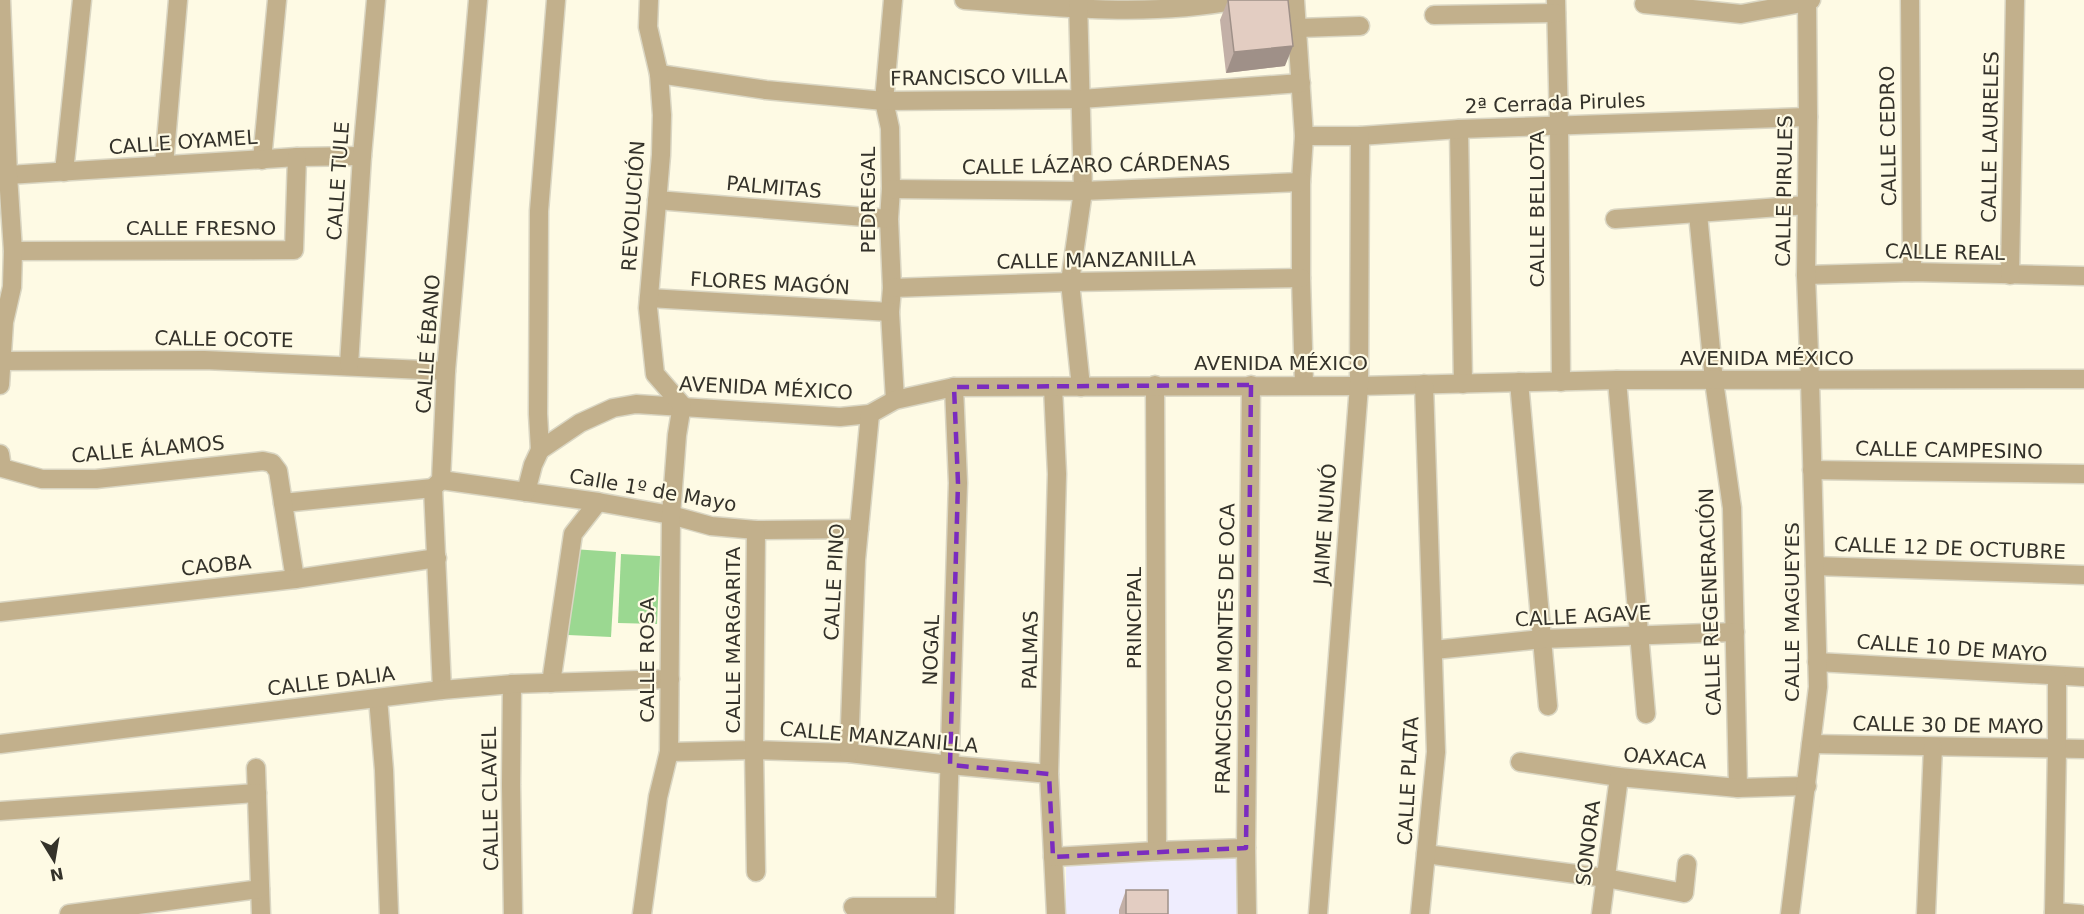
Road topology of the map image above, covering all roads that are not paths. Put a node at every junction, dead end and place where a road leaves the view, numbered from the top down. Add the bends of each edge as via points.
1 (1, 0) edge
2 (82, 0) edge
3 (178, 0) edge
4 (277, 0) edge
5 (376, 0) edge
6 (478, 0) edge
7 (556, 0) edge
8 (649, 0) edge
9 (893, 0) edge
10 (964, 0) edge
11 (1238, 0) edge
12 (1295, 0) edge
13 (1910, 0) edge
14 (2015, 0) edge
15 (1809, 1) edge
16 (1194, 2) edge
17 (1078, 4) edge
18 (1644, 4) dead end
19 (1556, 7) edge
20 (1434, 15) dead end
21 (1360, 26) dead end
22 (1298, 28) junction
23 (659, 75) junction
24 (1301, 83) junction
25 (1081, 99) junction
26 (884, 101) junction
27 (1808, 117) junction
28 (1559, 125) junction
29 (1460, 129) junction
30 (1304, 136) junction
31 (1360, 136) junction
32 (362, 156) junction
33 (297, 157) junction
34 (262, 160) junction
35 (164, 165) junction
36 (64, 172) junction
37 (8, 175) junction
38 (1301, 182) junction
39 (891, 189) junction
40 (1083, 191) junction
41 (657, 200) junction
42 (1807, 205) junction
43 (1698, 214) junction
44 (889, 219) junction
45 (1615, 219) dead end
46 (14, 250) junction
47 (1912, 272) junction
48 (1806, 275) junction
49 (2010, 275) junction
50 (2084, 276) edge
51 (1301, 278) junction
52 (1070, 282) junction
53 (892, 288) junction
54 (648, 298) junction
55 (890, 312) junction
56 (1, 362) edge
57 (349, 365) junction
58 (446, 371) junction
59 (2084, 379) edge
60 (1617, 380) junction
61 (1810, 380) junction
62 (1714, 381) junction
63 (1519, 382) junction
64 (1561, 382) junction
65 (1424, 384) junction
66 (1463, 384) junction
67 (0, 385) edge
68 (1251, 385) junction
69 (1304, 385) junction
70 (1155, 386) junction
71 (1359, 386) junction
72 (954, 387) junction
73 (1053, 387) junction
74 (1081, 387) junction
75 (895, 400) junction
76 (682, 405) junction
77 (870, 414) junction
78 (540, 450) junction
79 (0, 454) edge
80 (1812, 470) junction
81 (2084, 474) edge
82 (437, 484) junction
83 (526, 492) junction
84 (598, 502) junction
85 (283, 503) junction
86 (671, 515) junction
87 (859, 529) junction
88 (756, 530) junction
89 (437, 558) junction
90 (1815, 566) junction
91 (2084, 575) edge
92 (295, 579) junction
93 (0, 612) edge
94 (1735, 632) junction
95 (1640, 635) junction
96 (1542, 639) junction
97 (1434, 650) junction
98 (1817, 662) junction
99 (2057, 677) junction
100 (2084, 677) edge
101 (670, 679) junction
102 (551, 683) junction
103 (512, 684) junction
104 (442, 690) junction
105 (378, 698) junction
106 (1548, 706) dead end
107 (1646, 714) dead end
108 (0, 744) edge
109 (1811, 744) junction
110 (1934, 747) junction
111 (2084, 749) edge
112 (754, 750) junction
113 (2057, 750) junction
114 (669, 752) junction
115 (849, 753) junction
116 (1520, 762) dead end
117 (950, 765) junction
118 (256, 768) dead end
119 (1049, 774) junction
120 (1619, 777) junction
121 (1807, 786) junction
122 (1738, 788) junction
123 (257, 793) junction
124 (0, 811) edge
125 (1246, 848) junction
126 (1157, 850) junction
127 (1426, 854) junction
128 (1053, 857) junction
129 (1687, 864) dead end
130 (756, 872) dead end
131 (1606, 878) junction
132 (260, 889) junction
133 (853, 907) dead end
134 (945, 910) edge
135 (2054, 913) edge
136 (69, 914) edge
137 (75, 914) edge
138 (261, 914) edge
139 (389, 914) edge
140 (513, 914) edge
141 (642, 914) edge
142 (1056, 914) edge
143 (1247, 914) edge
144 (1318, 914) edge
145 (1420, 914) edge
146 (1601, 914) edge
147 (1790, 914) edge
148 (1926, 914) edge
149 (2080, 914) edge

1 - 37 street
2 - 36 street
3 - 35 street
4 - 34 street
5 - 32 street, CALLE TULE
6 - 58 street, CALLE ÉBANO
7 - 78 street via 538,211
8 - 23 street, REVOLUCIÓN via 648,27
9 - 26 street, PEDREGAL
10 - 17 street
11 - 16 street
12 - 22 street
13 - 47 street, CALLE CEDRO
14 - 49 street, CALLE LAURELES
15 - 18 street via 1741,14
15 - 27 street, CALLE PIRULES
16 - 17 street via 1164,9
17 - 25 street
19 - 20 street
19 - 28 street, CALLE BELLOTA
21 - 22 street
22 - 24 street
23 - 26 street, FRANCISCO VILLA
23 - 41 street, REVOLUCIÓN via 662,114
24 - 25 street, FRANCISCO VILLA
24 - 30 street
25 - 26 street, FRANCISCO VILLA
25 - 40 street
26 - 39 street, PEDREGAL via 890,128
27 - 28 street, 2ª Cerrada Pirules
27 - 42 street, CALLE PIRULES
28 - 29 street, 2ª Cerrada Pirules
28 - 64 street, CALLE BELLOTA
29 - 31 street, 2ª Cerrada Pirules
29 - 66 street
30 - 31 street, 2ª Cerrada Pirules
30 - 38 street
31 - 71 street, JAIME NUNÓ
32 - 33 street, CALLE OYAMEL
32 - 57 street, CALLE TULE
33 - 34 street, CALLE OYAMEL
33 - 46 street, CALLE FRESNO via 294,250
34 - 35 street, CALLE OYAMEL
35 - 36 street, CALLE OYAMEL
36 - 37 street, CALLE OYAMEL
37 - 46 street
38 - 40 street, CALLE LÁZARO CÁRDENAS
38 - 51 street
39 - 40 street, CALLE LÁZARO CÁRDENAS
39 - 44 street, PEDREGAL
40 - 52 street
41 - 44 street, PALMITAS
41 - 54 street, REVOLUCIÓN
42 - 43 street
42 - 48 street, CALLE PIRULES
43 - 45 street
43 - 62 street, CALLE REGENERACIÓN
44 - 53 street, PEDREGAL
46 - 56 street
47 - 48 street, CALLE REAL
47 - 49 street, CALLE REAL
48 - 61 street, CALLE PIRULES
49 - 50 street, CALLE REAL
51 - 52 street, CALLE MANZANILLA
51 - 69 street
52 - 53 street, CALLE MANZANILLA
52 - 74 street
53 - 55 street, PEDREGAL
54 - 55 street, FLORES MAGÓN
54 - 76 street, REVOLUCIÓN via 655,374
55 - 75 street, PEDREGAL
56 - 57 street, CALLE OCOTE via 204,360
56 - 67 street
57 - 58 street, CALLE OCOTE
58 - 82 street, CALLE ÉBANO
59 - 61 street, AVENIDA MÉXICO
60 - 62 street, AVENIDA MÉXICO
60 - 64 street, AVENIDA MÉXICO
60 - 95 street
61 - 62 street, AVENIDA MÉXICO
61 - 80 street, CALLE MAGUEYES
62 - 94 street, CALLE REGENERACIÓN via 1732,508
63 - 64 street, AVENIDA MÉXICO
63 - 66 street, AVENIDA MÉXICO
63 - 96 street
65 - 66 street, AVENIDA MÉXICO
65 - 71 street, AVENIDA MÉXICO
65 - 97 street, CALLE PLATA
68 - 69 street, AVENIDA MÉXICO
68 - 70 street, AVENIDA MÉXICO
68 - 125 street, FRANCISCO MONTES DE OCA
69 - 71 street, AVENIDA MÉXICO
70 - 74 street, AVENIDA MÉXICO
70 - 126 street, PRINCIPAL
71 - 144 street, JAIME NUNÓ
72 - 73 street, AVENIDA MÉXICO
72 - 75 street, AVENIDA MÉXICO
72 - 117 street, NOGAL via 958,483
73 - 74 street, AVENIDA MÉXICO
73 - 119 street, PALMAS via 1057,474
75 - 77 street, AVENIDA MÉXICO
76 - 77 street, AVENIDA MÉXICO via 840,417
76 - 78 street, AVENIDA MÉXICO via 613,408 580,423
76 - 86 street, CALLE ROSA
77 - 87 street, CALLE PINO
78 - 83 street
79 - 85 street, CALLE ÁLAMOS via 2,468 42,479 96,479 263,461 272,463 278,471
80 - 81 street, CALLE CAMPESINO
80 - 90 street, CALLE MAGUEYES
82 - 83 street, Calle 1º de Mayo
82 - 85 street
82 - 89 street, CALLE ÉBANO
83 - 84 street, Calle 1º de Mayo
84 - 86 street, Calle 1º de Mayo
84 - 102 street via 573,534
85 - 92 street, CALLE ÁLAMOS
86 - 88 street, Calle 1º de Mayo via 711,526
86 - 101 street, CALLE ROSA
87 - 88 street, Calle 1º de Mayo
87 - 115 street, CALLE PINO
88 - 112 street, CALLE MARGARITA
89 - 92 street, CAOBA
89 - 104 street, CALLE ÉBANO
90 - 91 street, CALLE 12 DE OCTUBRE
90 - 98 street, CALLE MAGUEYES
92 - 93 street, CAOBA
94 - 95 street, CALLE AGAVE
94 - 122 street, CALLE REGENERACIÓN
95 - 96 street, CALLE AGAVE
95 - 107 street
96 - 97 street, CALLE AGAVE
96 - 106 street
97 - 127 street, CALLE PLATA via 1436,752
98 - 99 street, CALLE 10 DE MAYO
98 - 109 street, CALLE MAGUEYES
99 - 100 street, CALLE 10 DE MAYO
99 - 113 street
101 - 102 street, CALLE DALIA
101 - 114 street, CALLE ROSA
102 - 103 street, CALLE DALIA
103 - 104 street, CALLE DALIA
103 - 140 street, CALLE CLAVEL
104 - 105 street, CALLE DALIA
105 - 108 street, CALLE DALIA
105 - 139 street
109 - 110 street, CALLE 30 DE MAYO
109 - 121 street, CALLE MAGUEYES
110 - 113 street, CALLE 30 DE MAYO
110 - 148 street
111 - 113 street, CALLE 30 DE MAYO
112 - 114 street, CALLE MANZANILLA
112 - 115 street, CALLE MANZANILLA
112 - 130 street, CALLE MARGARITA
113 - 135 street
114 - 141 street, CALLE ROSA via 658,797
115 - 117 street, CALLE MANZANILLA
116 - 120 street, OAXACA
117 - 119 street, CALLE MANZANILLA
117 - 134 street, NOGAL
118 - 123 street
119 - 128 street, PALMAS
120 - 122 street, OAXACA
120 - 131 street, SONORA
121 - 122 street, OAXACA
121 - 147 street, CALLE MAGUEYES
123 - 124 street
123 - 132 street
125 - 126 street
125 - 143 street, FRANCISCO MONTES DE OCA
126 - 128 street
127 - 131 street
127 - 145 street, CALLE PLATA
128 - 142 street, PALMAS
129 - 131 street via 1684,893
131 - 146 street, SONORA
132 - 137 street
132 - 138 street
133 - 134 street
135 - 149 street
136 - 137 street

